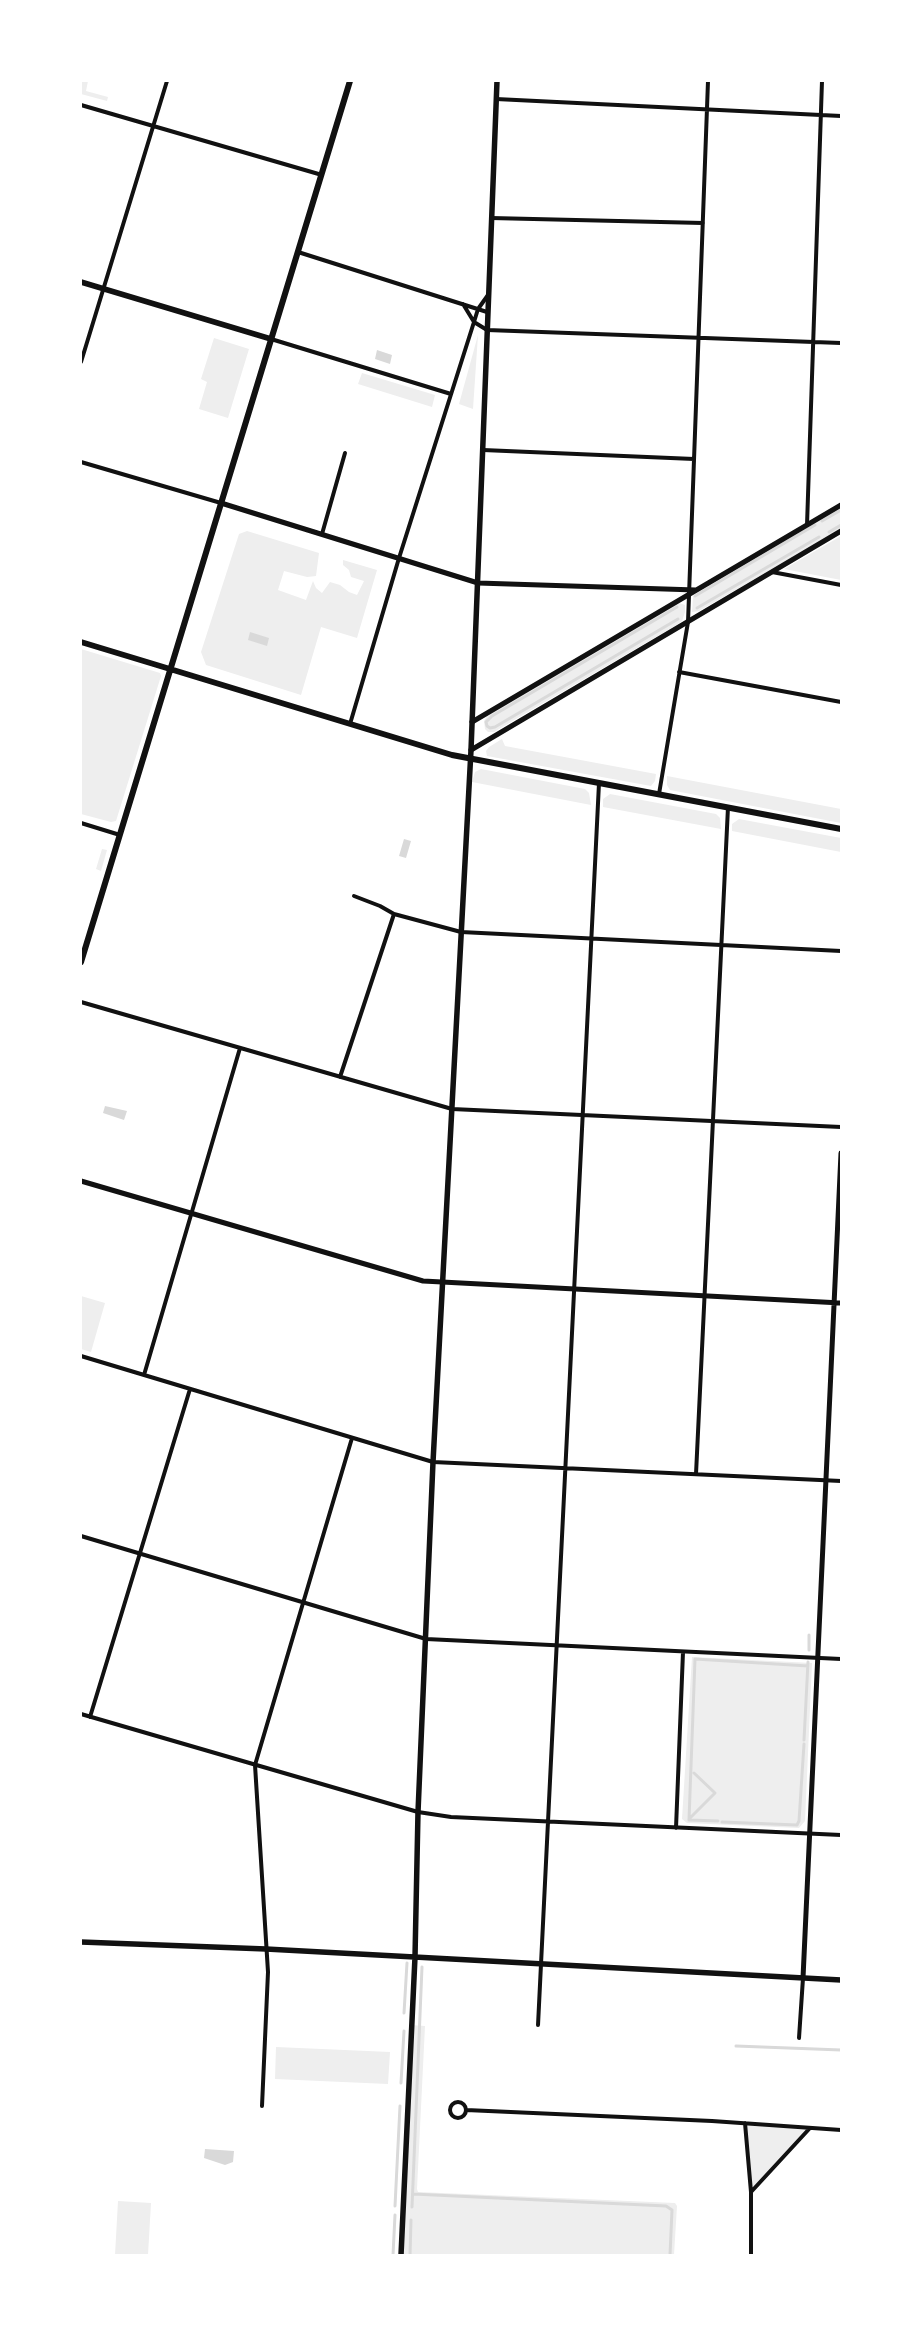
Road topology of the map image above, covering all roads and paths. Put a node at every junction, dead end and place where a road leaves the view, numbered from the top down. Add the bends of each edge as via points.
1 (167, 81) edge
2 (350, 81) edge
3 (497, 81) edge
4 (708, 81) edge
5 (822, 81) edge
6 (496, 100) junction
7 (81, 105) edge
8 (707, 109) junction
9 (820, 115) junction
10 (841, 116) edge
11 (153, 126) junction
12 (322, 174) junction
13 (491, 218) junction
14 (703, 223) junction
15 (298, 252) junction
16 (81, 282) edge
17 (104, 289) junction
18 (488, 295) junction
19 (463, 304) junction
20 (478, 309) junction
21 (487, 312) junction
22 (474, 322) junction
23 (487, 330) junction
24 (698, 338) junction
25 (271, 339) junction
26 (812, 342) junction
27 (841, 343) edge
28 (81, 362) edge
29 (451, 394) junction
30 (483, 450) junction
31 (345, 452) dead end
32 (694, 460) junction
33 (81, 462) edge
34 (221, 503) junction
35 (841, 506) edge
36 (807, 525) junction
37 (841, 531) edge
38 (322, 534) junction
39 (399, 558) junction
40 (772, 572) junction
41 (478, 583) junction
42 (841, 585) edge
43 (689, 592) junction
44 (688, 622) junction
45 (81, 642) edge
46 (170, 669) junction
47 (679, 672) junction
48 (841, 702) edge
49 (472, 722) junction
50 (350, 724) junction
51 (471, 750) junction
52 (470, 758) junction
53 (598, 783) junction
54 (659, 794) junction
55 (728, 807) junction
56 (81, 823) edge
57 (841, 829) edge
58 (120, 834) junction
59 (354, 896) dead end
60 (394, 914) junction
61 (461, 932) junction
62 (591, 939) junction
63 (721, 945) junction
64 (841, 951) edge
65 (81, 962) edge
66 (81, 1002) edge
67 (240, 1048) junction
68 (340, 1077) junction
69 (452, 1109) junction
70 (582, 1115) junction
71 (713, 1121) junction
72 (841, 1127) edge
73 (841, 1153) edge
74 (81, 1181) edge
75 (192, 1213) junction
76 (444, 1283) junction
77 (574, 1290) junction
78 (704, 1296) junction
79 (834, 1303) junction
80 (841, 1303) edge
81 (81, 1356) edge
82 (144, 1375) junction
83 (190, 1389) junction
84 (352, 1438) junction
85 (433, 1462) junction
86 (565, 1468) junction
87 (696, 1474) junction
88 (826, 1480) junction
89 (841, 1481) edge
90 (81, 1536) edge
91 (140, 1554) junction
92 (303, 1602) junction
93 (426, 1639) junction
94 (557, 1645) junction
95 (683, 1652) junction
96 (818, 1658) junction
97 (841, 1659) edge
98 (81, 1714) edge
99 (90, 1717) junction
100 (255, 1764) junction
101 (418, 1812) junction
102 (548, 1822) junction
103 (676, 1828) junction
104 (810, 1834) junction
105 (841, 1835) edge
106 (81, 1942) edge
107 (266, 1949) junction
108 (415, 1957) junction
109 (541, 1964) junction
110 (803, 1978) junction
111 (841, 1980) edge
112 (538, 2026) dead end
113 (799, 2038) dead end
114 (262, 2106) dead end
115 (466, 2110) junction
116 (745, 2123) junction
117 (810, 2128) junction
118 (841, 2130) edge
119 (750, 2192) junction
120 (400, 2255) edge
121 (752, 2255) edge

1 - 11 street
2 - 12 main road
3 - 6 main road
4 - 8 street
5 - 9 street
6 - 8 street
6 - 13 main road
7 - 11 street
8 - 9 street
8 - 14 street
9 - 10 street
9 - 26 street
11 - 12 street
11 - 17 street
12 - 15 main road
13 - 14 street
13 - 18 main road
14 - 24 street
15 - 19 street
15 - 25 main road
16 - 17 main road
17 - 25 main road
17 - 28 street
18 - 20 street
18 - 21 main road
19 - 20 street
19 - 22 street
20 - 21 street
20 - 22 street
21 - 23 main road
22 - 23 street
22 - 29 street
23 - 24 street
23 - 30 main road
24 - 26 street
24 - 32 street
25 - 29 street
25 - 34 main road
26 - 27 street
26 - 36 street
29 - 39 street
30 - 32 street
30 - 41 main road
31 - 38 street
32 - 43 street
33 - 34 street
34 - 38 street
34 - 46 main road
35 - 36 street
36 - 43 street
37 - 40 street
38 - 39 street
39 - 41 street
39 - 50 street
40 - 42 street
40 - 44 street
41 - 43 street
41 - 49 main road
43 - 44 street
43 - 49 street
44 - 47 street
44 - 51 street
45 - 46 main road
46 - 50 main road
46 - 58 main road
47 - 48 street
47 - 54 street
49 - 51 main road
50 - 52 main road via 432,750
51 - 52 main road
52 - 53 main road
52 - 61 main road
53 - 54 main road
53 - 62 street
54 - 55 main road
55 - 57 main road
55 - 63 street
56 - 58 street
58 - 65 main road
59 - 60 street
60 - 61 street
60 - 68 street
61 - 62 street
61 - 69 main road
62 - 63 street
62 - 70 street
63 - 64 street
63 - 71 street
66 - 67 street
67 - 68 street
67 - 75 street
68 - 69 street
69 - 70 street
69 - 76 main road
70 - 71 street
70 - 77 street
71 - 72 street
71 - 78 street
73 - 79 street
74 - 75 street
75 - 76 street via 424,1281
75 - 82 street
76 - 77 street
76 - 85 main road
77 - 78 street
77 - 86 street
78 - 79 street
78 - 87 street
79 - 80 street
79 - 88 street
81 - 82 street
82 - 83 street
83 - 84 street
83 - 91 street
84 - 85 street
84 - 92 street
85 - 86 street
85 - 93 main road
86 - 87 street
86 - 94 street
87 - 88 street
88 - 89 street
88 - 96 street
90 - 91 street
91 - 92 street
91 - 99 street
92 - 93 street
92 - 100 street
93 - 94 street
93 - 101 main road
94 - 95 street
94 - 102 street
95 - 96 street
95 - 103 street
96 - 97 street
96 - 104 street
98 - 99 street
99 - 100 street
100 - 101 street
100 - 107 street
101 - 102 street
101 - 108 main road
102 - 103 street
102 - 109 street
103 - 104 street
104 - 105 street
104 - 110 street
106 - 107 main road
107 - 108 main road
107 - 114 street via 268,1972
108 - 109 main road
108 - 120 main road
109 - 110 main road
109 - 112 street
110 - 111 main road
110 - 113 street
115 - 115 street via 457,2102 450,2111 452,2117 458,2119
115 - 116 street
116 - 117 street
116 - 119 street
117 - 118 street
117 - 119 street
119 - 121 street

